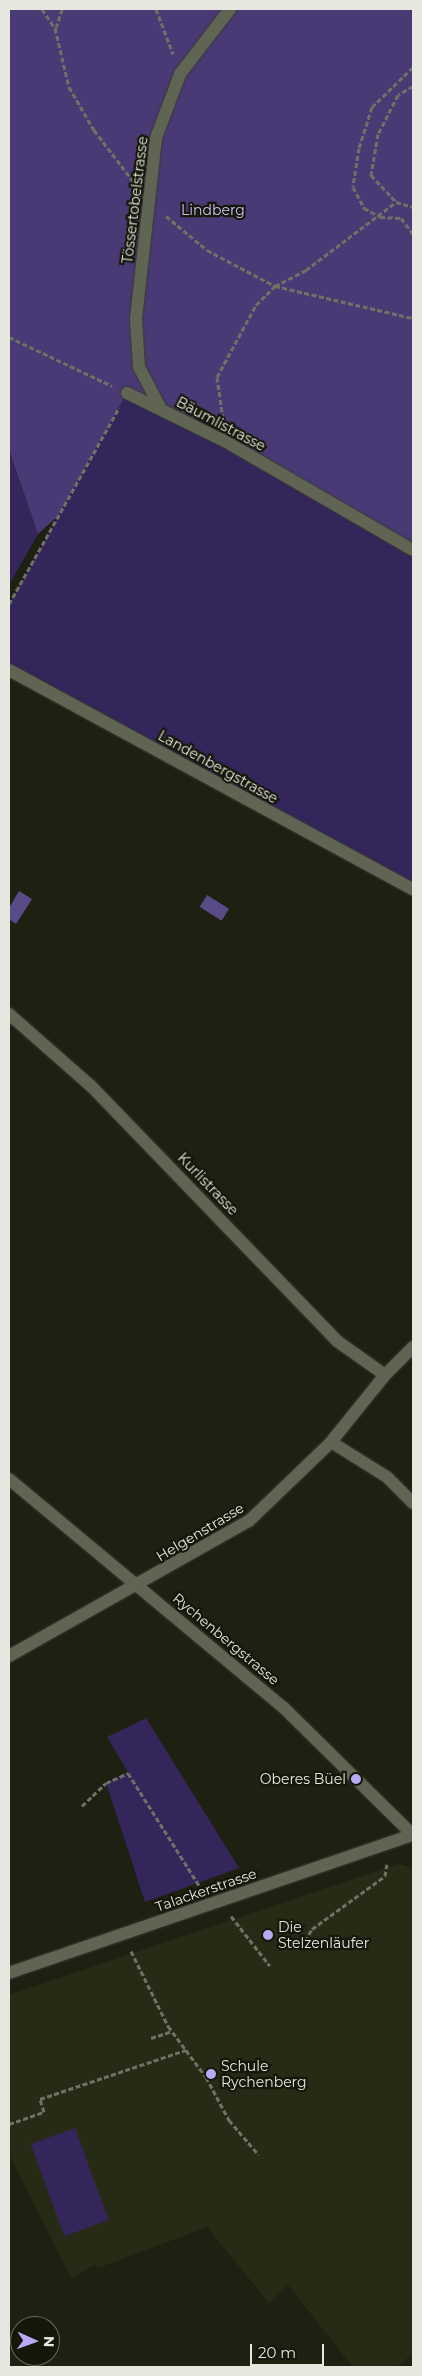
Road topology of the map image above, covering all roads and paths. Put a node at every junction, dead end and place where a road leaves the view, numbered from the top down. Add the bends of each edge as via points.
1 (42, 9) edge
2 (62, 9) edge
3 (156, 9) edge
4 (230, 9) edge
5 (55, 28) junction
6 (413, 68) edge
7 (180, 74) junction
8 (413, 86) edge
9 (148, 201) junction
10 (396, 202) junction
11 (413, 207) edge
12 (380, 217) junction
13 (413, 234) edge
14 (275, 286) junction
15 (413, 318) edge
16 (9, 337) edge
17 (127, 393) junction
18 (161, 409) junction
19 (230, 444) junction
20 (413, 550) edge
21 (9, 604) edge
22 (9, 670) edge
23 (413, 889) edge
24 (9, 1014) edge
25 (413, 1347) edge
26 (384, 1375) junction
27 (331, 1442) junction
28 (9, 1479) edge
29 (413, 1503) edge
30 (140, 1585) junction
31 (9, 1656) edge
32 (82, 1806) dead end
33 (413, 1835) edge
34 (386, 1861) dead end
35 (200, 1887) dead end
36 (229, 1914) dead end
37 (304, 1941) dead end
38 (130, 1948) dead end
39 (270, 1966) dead end
40 (9, 1973) edge
41 (172, 2031) junction
42 (151, 2038) dead end
43 (186, 2050) junction
44 (9, 2124) edge
45 (258, 2154) dead end

1 - 5 path
2 - 5 path
3 - 7 path
4 - 7 street, Tössertobelstrasse
5 - 9 path via 69,87 94,130
6 - 12 path via 372,107 358,148 353,187 364,208
7 - 9 street, Tössertobelstrasse via 156,138
8 - 10 path via 398,95 378,134 371,175
9 - 14 path via 207,250
9 - 18 street, Tössertobelstrasse via 136,319 139,367
10 - 11 path
10 - 12 path
12 - 13 path via 401,218
12 - 14 path via 306,270
14 - 15 path
14 - 19 path via 256,305 217,377 221,415
16 - 17 path
17 - 18 street, Bäumlistrasse
17 - 21 path
18 - 19 street, Bäumlistrasse
19 - 20 street, Bäumlistrasse
22 - 23 street, Landenbergstrasse
24 - 26 street, Kurlistrasse via 91,1086 336,1341
25 - 26 street, Helgenstrasse
26 - 27 street, Helgenstrasse
27 - 29 street via 387,1478
27 - 30 street, Helgenstrasse via 249,1521
28 - 30 street, Rychenbergstrasse
30 - 31 street, Helgenstrasse
30 - 33 street, Rychenbergstrasse via 284,1708
32 - 35 path via 106,1783 128,1772
33 - 40 street, Talackerstrasse
34 - 37 path via 385,1876 312,1929
36 - 39 path
38 - 41 path
41 - 42 path
41 - 43 path
43 - 44 path via 40,2099 44,2112
43 - 45 path via 206,2077 229,2120

